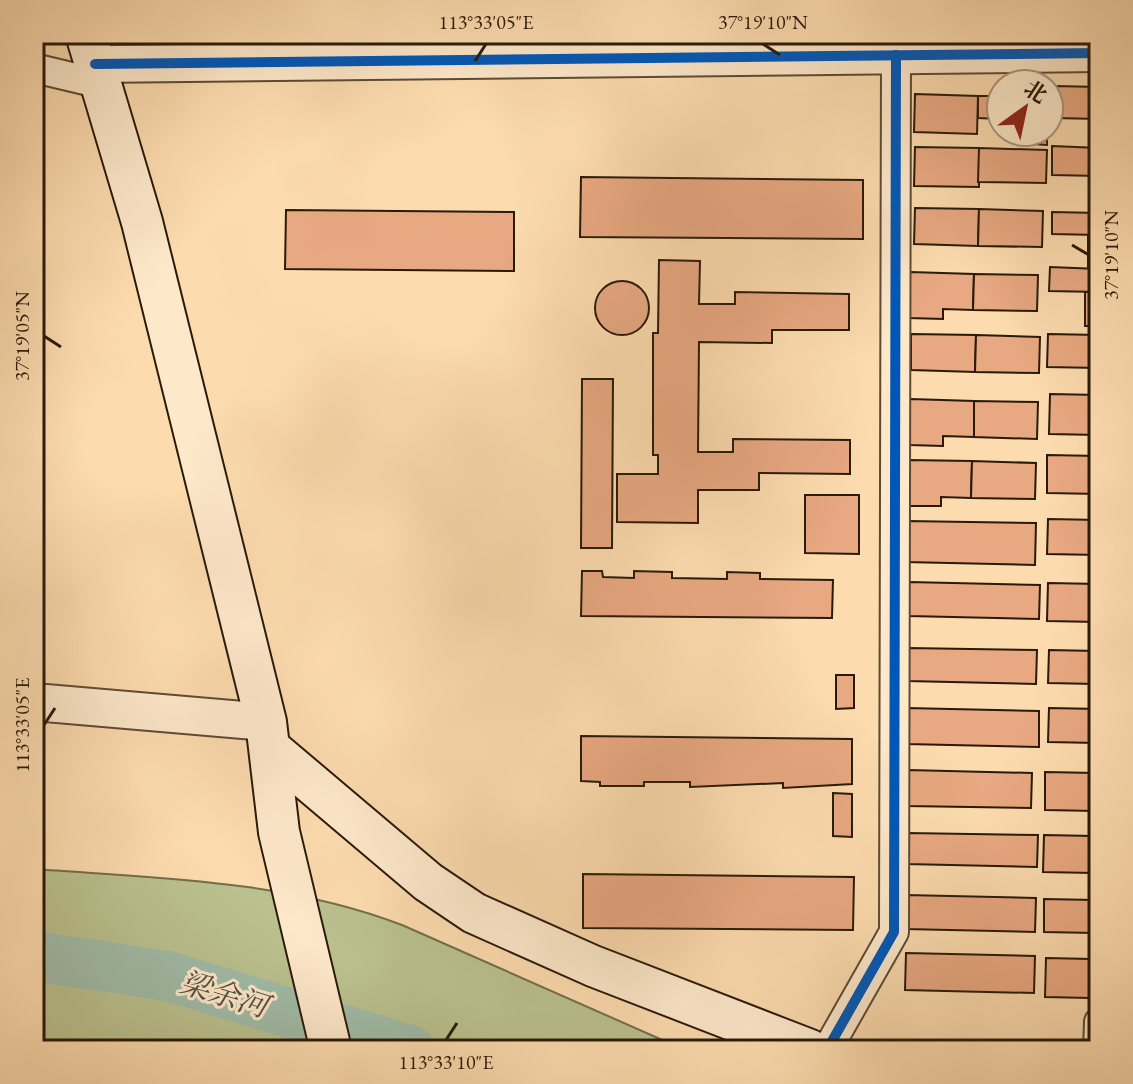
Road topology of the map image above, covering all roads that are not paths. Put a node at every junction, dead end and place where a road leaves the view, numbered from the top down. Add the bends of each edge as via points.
1 (878, 48) edge
2 (1099, 53) edge
3 (94, 61) edge
4 (34, 68) edge
5 (34, 702) edge
6 (269, 736) junction
7 (290, 842) junction
8 (1099, 1022) edge
9 (331, 1050) edge
10 (348, 1050) edge
11 (810, 1050) edge
12 (827, 1050) edge
13 (1098, 1050) edge

1 - 2 street
1 - 3 street
1 - 12 street via 894,932
3 - 4 street
3 - 6 main road via 142,222
5 - 6 street
6 - 7 main road
6 - 11 main road via 428,882 474,913 593,966
7 - 9 main road
7 - 10 main road
8 - 13 street

